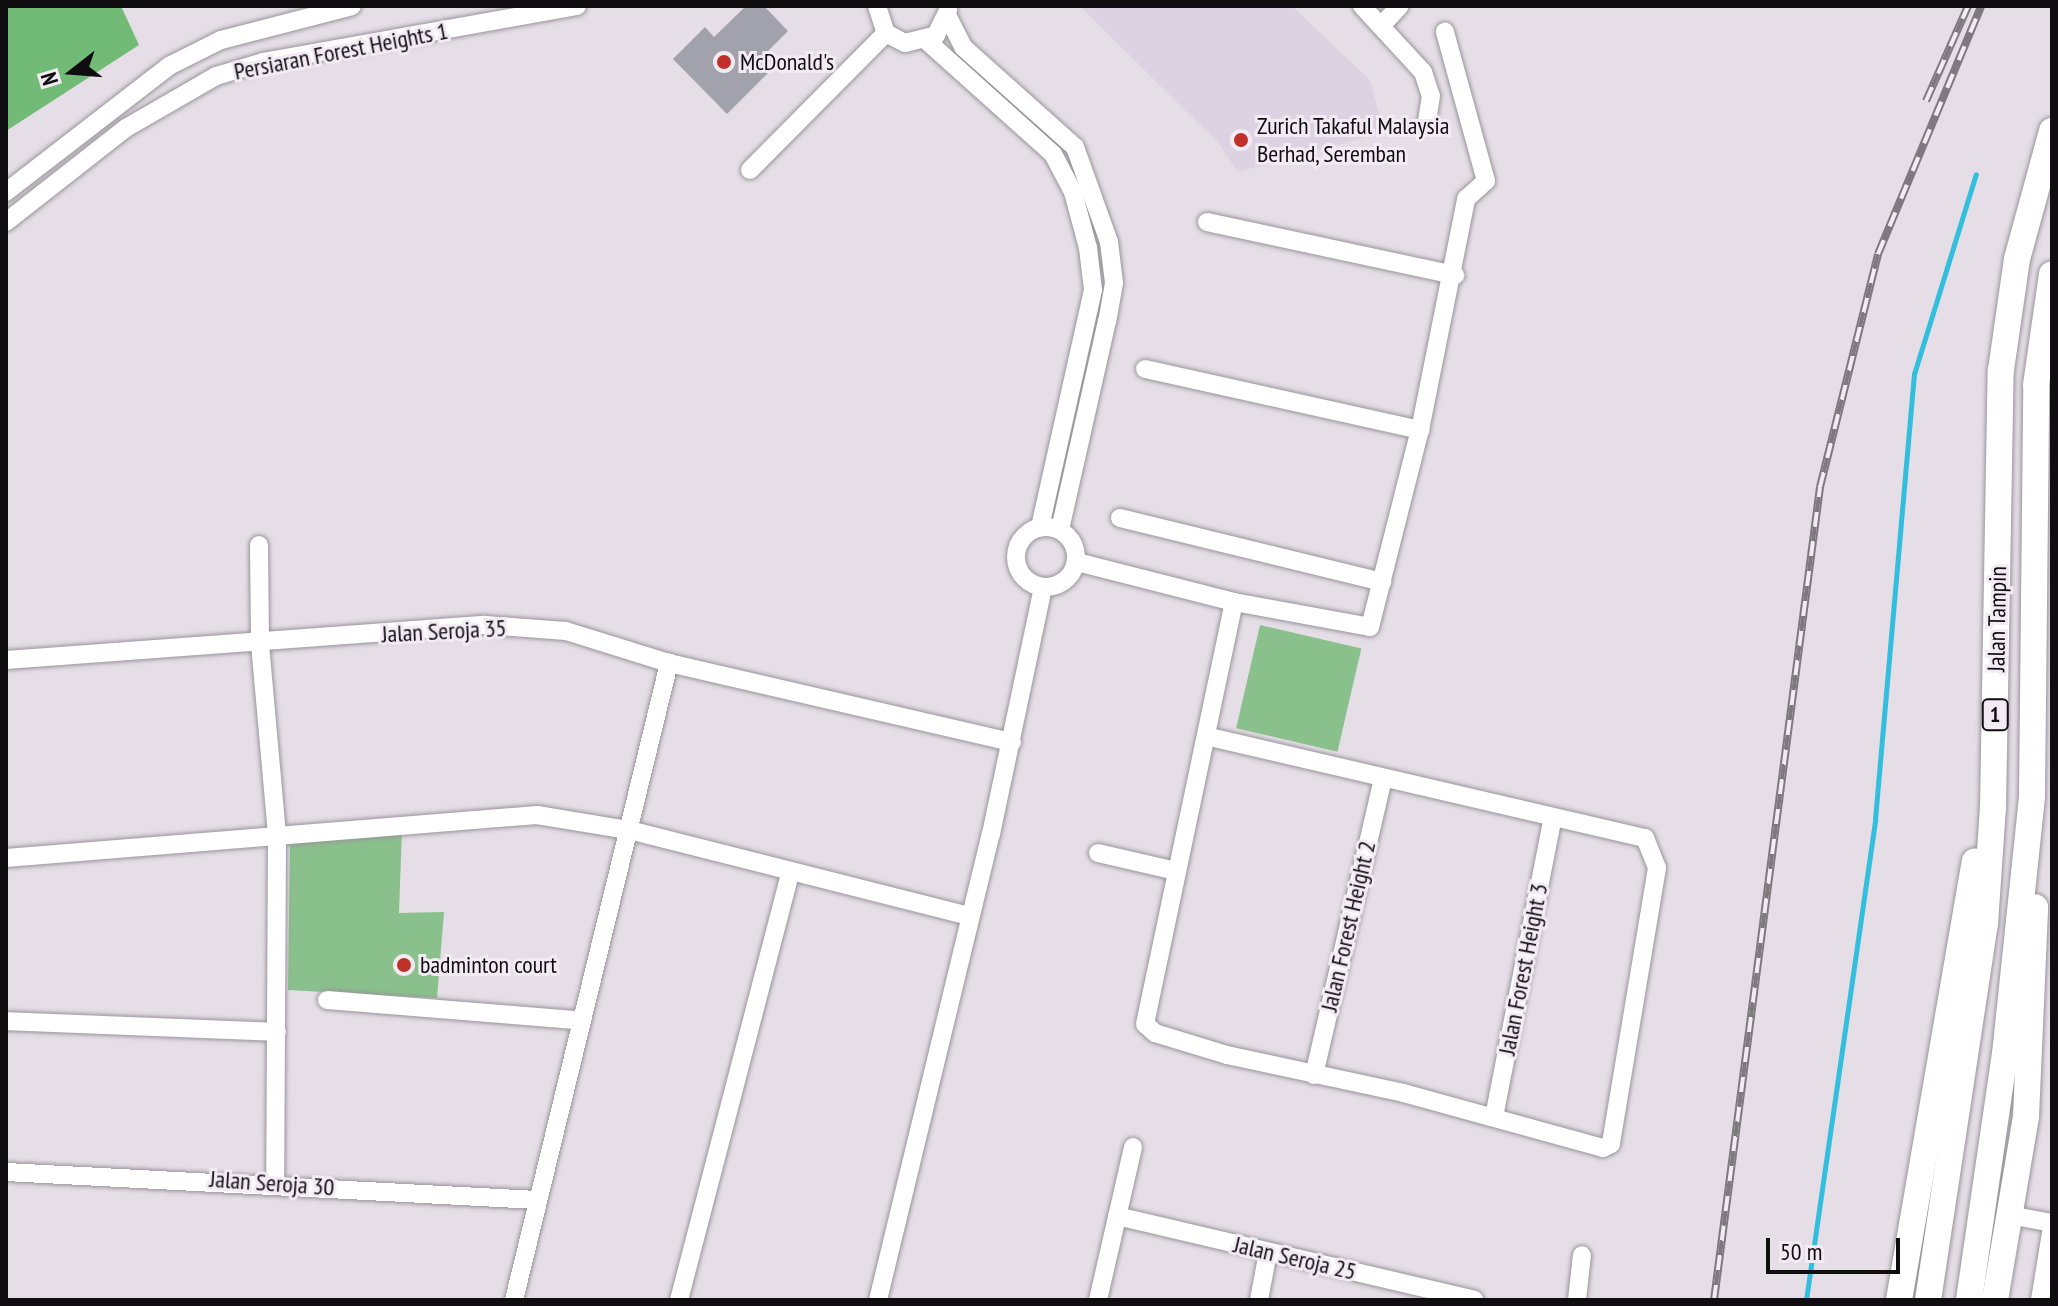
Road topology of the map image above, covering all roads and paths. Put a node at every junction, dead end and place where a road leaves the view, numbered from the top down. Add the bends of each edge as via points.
1 (352, 6) edge
2 (577, 6) edge
3 (877, 6) edge
4 (1362, 6) edge
5 (1400, 6) edge
6 (948, 11) edge
7 (1382, 25) junction
8 (1445, 32) dead end
9 (886, 33) junction
10 (927, 41) junction
11 (1427, 122) dead end
12 (2052, 131) edge
13 (750, 170) dead end
14 (6, 192) edge
15 (6, 222) edge
16 (1207, 222) dead end
17 (2052, 274) edge
18 (1455, 275) junction
19 (1145, 369) dead end
20 (1420, 430) junction
21 (1120, 518) dead end
22 (1040, 527) junction
23 (1060, 529) junction
24 (259, 545) dead end
25 (1077, 562) junction
26 (1382, 582) junction
27 (1043, 588) junction
28 (1234, 602) junction
29 (260, 644) junction
30 (6, 660) edge
31 (669, 663) junction
32 (1210, 737) junction
33 (1012, 742) junction
34 (1383, 778) junction
35 (2032, 795) junction
36 (1993, 808) junction
37 (1552, 821) junction
38 (629, 830) junction
39 (277, 836) junction
40 (1098, 853) dead end
41 (6, 858) edge
42 (1176, 871) junction
43 (790, 874) junction
44 (969, 916) junction
45 (327, 1000) dead end
46 (578, 1020) junction
47 (6, 1021) edge
48 (277, 1032) junction
49 (1314, 1075) junction
50 (1494, 1117) junction
51 (1133, 1147) dead end
52 (6, 1172) edge
53 (275, 1183) junction
54 (537, 1200) junction
55 (2009, 1215) junction
56 (1117, 1216) junction
57 (2052, 1225) edge
58 (1268, 1252) junction
59 (1582, 1255) dead end
60 (1415, 1293) edge
61 (514, 1300) edge
62 (679, 1300) edge
63 (878, 1300) edge
64 (1098, 1300) edge
65 (1259, 1300) edge
66 (1474, 1300) edge
67 (1577, 1300) edge
68 (1899, 1300) edge
69 (1928, 1300) edge
70 (1969, 1300) edge
71 (1995, 1300) edge
72 (2040, 1300) edge

1 - 14 street, Persiaran Forest Heights 1 via 221,40 169,66
2 - 15 street, Persiaran Forest Heights 1 via 263,62 216,76 126,128
3 - 9 street
4 - 7 street
5 - 7 street
6 - 10 street
6 - 23 street via 963,47 1075,147 1109,242 1114,283
7 - 11 street via 1423,72 1431,96
8 - 18 street via 1486,181 1466,199
9 - 10 street via 905,43
9 - 13 street
10 - 22 street via 1053,154 1073,192 1088,248 1093,290
12 - 36 highway, Jalan Tampin / 1 via 2017,259 2001,370
16 - 18 street
17 - 35 highway, Jalan Tampin / 1 via 2036,385
18 - 20 street
19 - 20 street
20 - 26 street
21 - 26 street
22 - 23 street
22 - 27 street via 1024,536 1016,554 1026,579
23 - 25 street via 1074,543
24 - 29 street
25 - 27 street via 1061,584
25 - 28 street
26 - 28 street via 1370,627
27 - 33 street
28 - 32 street
29 - 30 street, Jalan Seroja 35
29 - 31 street, Jalan Seroja 35 via 485,625 566,631
29 - 39 street
31 - 33 street, Jalan Seroja 35
31 - 38 street
32 - 34 street
32 - 42 street
33 - 44 street
34 - 37 street
34 - 49 street, Jalan Forest Height 2
35 - 55 highway via 2037,964 2026,1117
35 - 70 highway, Jalan Tampin / 1 via 2005,1054
36 - 68 highway via 1981,828
36 - 69 highway, Jalan Tampin / 1 via 1974,1027
37 - 50 street, Jalan Forest Height 3
37 - 50 street via 1645,838 1657,859 1612,1141 1603,1148
38 - 39 street via 537,815
38 - 43 street
38 - 46 street
39 - 41 street
39 - 48 street
40 - 42 street
42 - 49 street via 1145,1024 1155,1033 1227,1055
43 - 44 street
43 - 62 street
44 - 63 street
45 - 46 street
46 - 54 street
47 - 48 street
48 - 53 street
49 - 50 street
51 - 56 street
52 - 53 street, Jalan Seroja 30
53 - 54 street, Jalan Seroja 30
54 - 61 street
55 - 57 street
55 - 71 highway
56 - 58 street, Jalan Seroja 25
56 - 64 street
57 - 72 street
58 - 60 street, Jalan Seroja 25
58 - 65 street
59 - 67 street
60 - 66 street, Jalan Seroja 25

